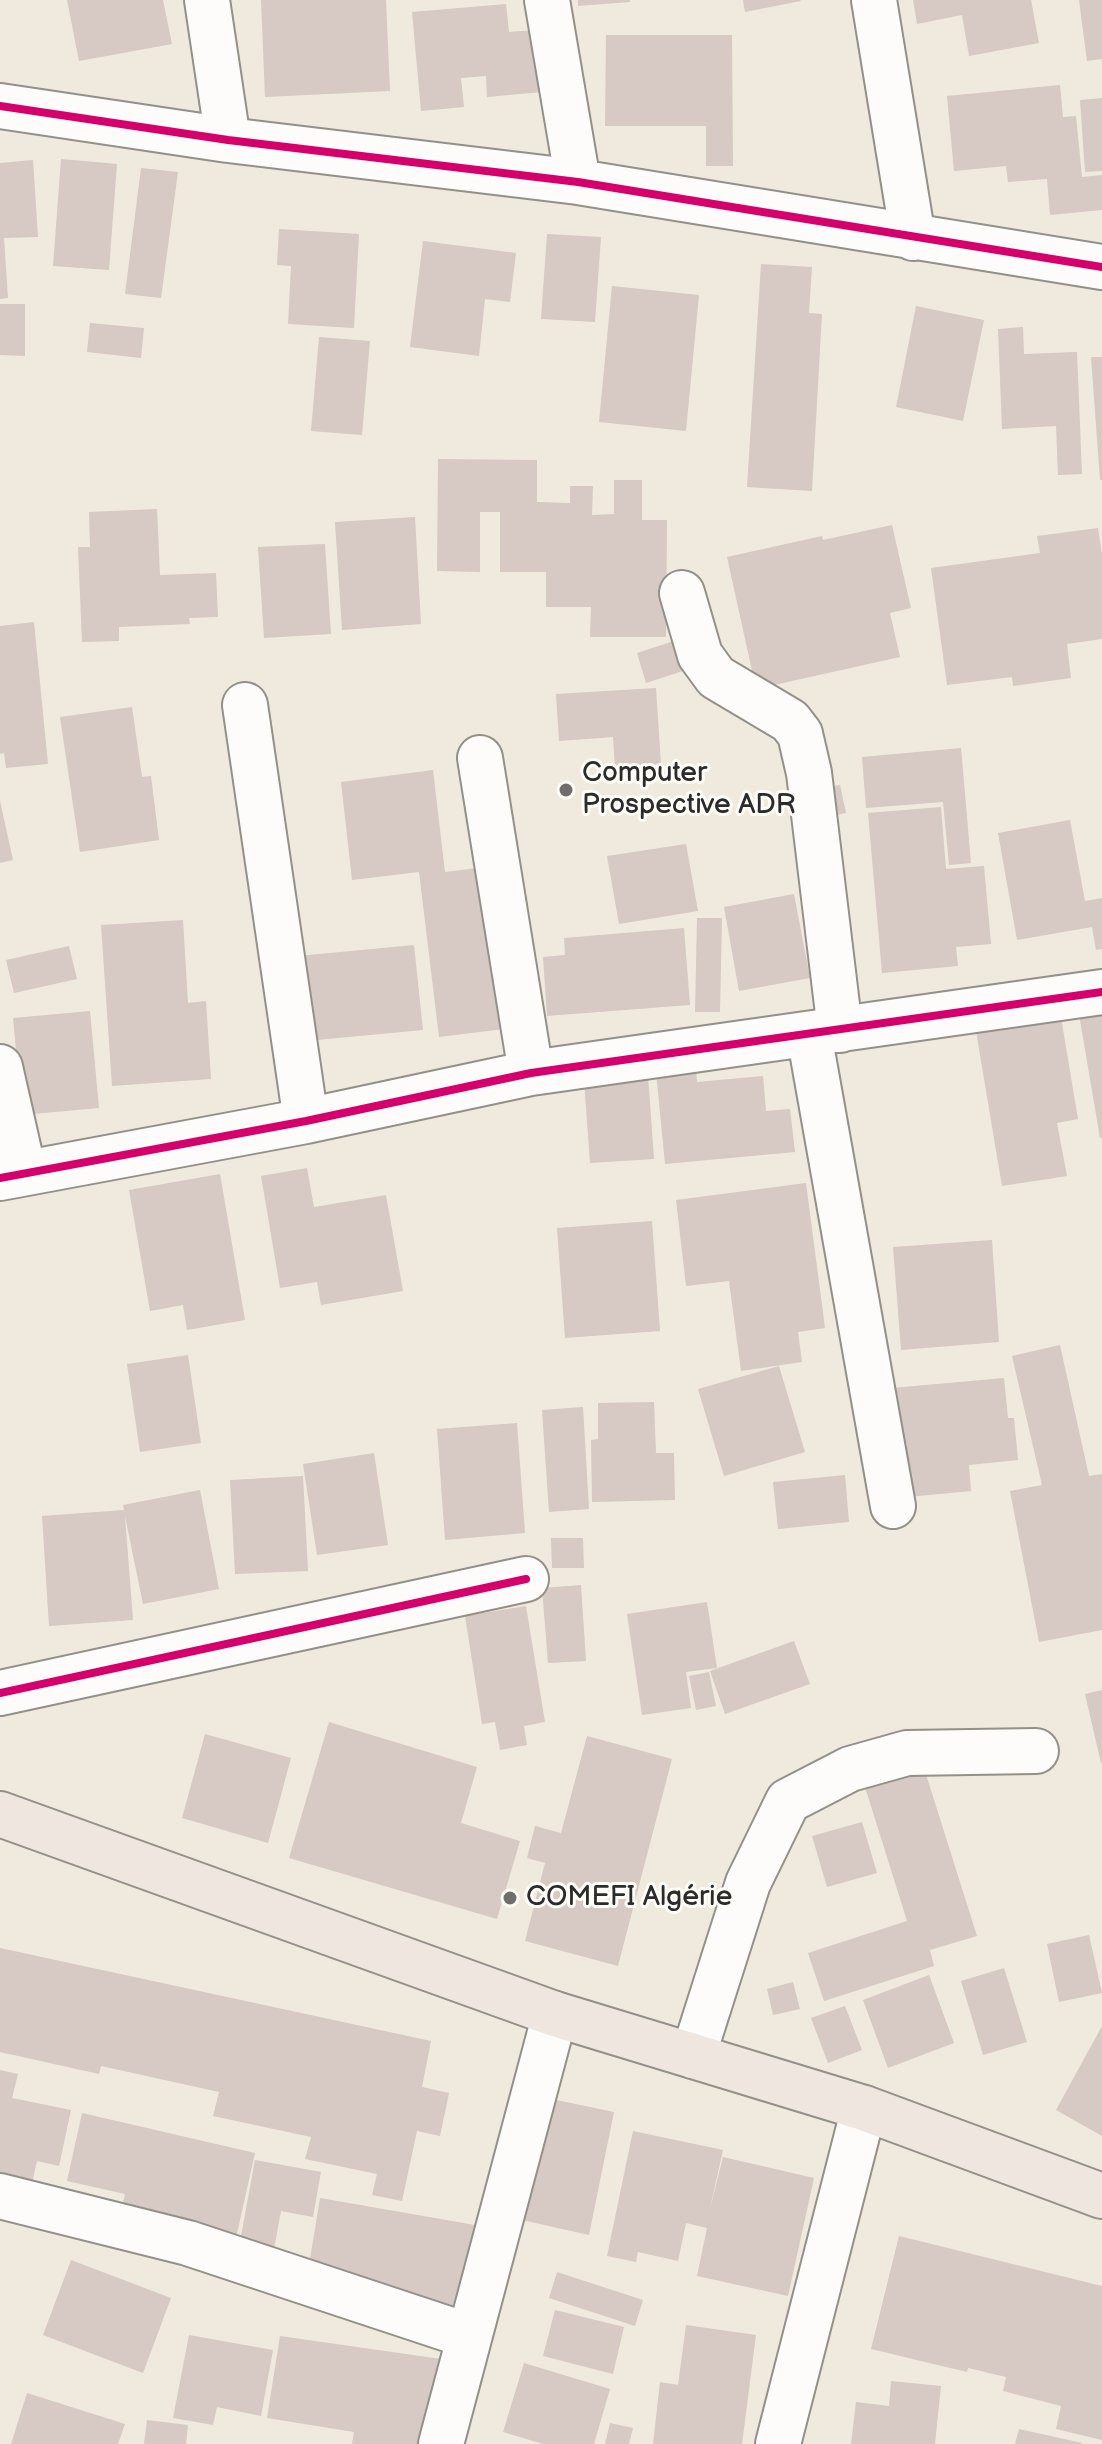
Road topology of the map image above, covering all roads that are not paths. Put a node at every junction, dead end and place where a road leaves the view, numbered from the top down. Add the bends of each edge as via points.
1 (207, 0) edge
2 (547, 0) edge
3 (874, 0) edge
4 (0, 106) edge
5 (228, 140) junction
6 (578, 182) junction
7 (913, 238) junction
8 (1102, 267) edge
9 (682, 593) dead end
10 (245, 705) dead end
11 (480, 758) dead end
12 (1102, 992) edge
13 (824, 1032) junction
14 (0, 1067) edge
15 (531, 1073) junction
16 (306, 1121) junction
17 (12, 1175) edge
18 (893, 1506) dead end
19 (526, 1579) dead end
20 (0, 1693) edge
21 (1036, 1751) dead end
22 (0, 1814) edge
23 (555, 2014) junction
24 (693, 2056) junction
25 (864, 2108) junction
26 (0, 2196) edge
27 (1102, 2196) edge
28 (469, 2336) junction
29 (441, 2444) edge
30 (778, 2444) edge

1 - 5 street
2 - 6 street
3 - 7 street
4 - 5 street
5 - 6 street
6 - 7 street
7 - 8 street
9 - 13 street via 700,655 716,677 790,721 800,734 809,773
10 - 16 street
11 - 15 street
12 - 13 street
13 - 15 street
13 - 18 street
14 - 17 street
15 - 16 street
16 - 17 street
19 - 20 street
21 - 24 street via 907,1753 850,1769 788,1801 748,1883
22 - 23 main road
23 - 24 main road
23 - 28 street
24 - 25 main road
25 - 27 main road
25 - 30 street
26 - 28 street via 188,2243
28 - 29 street

